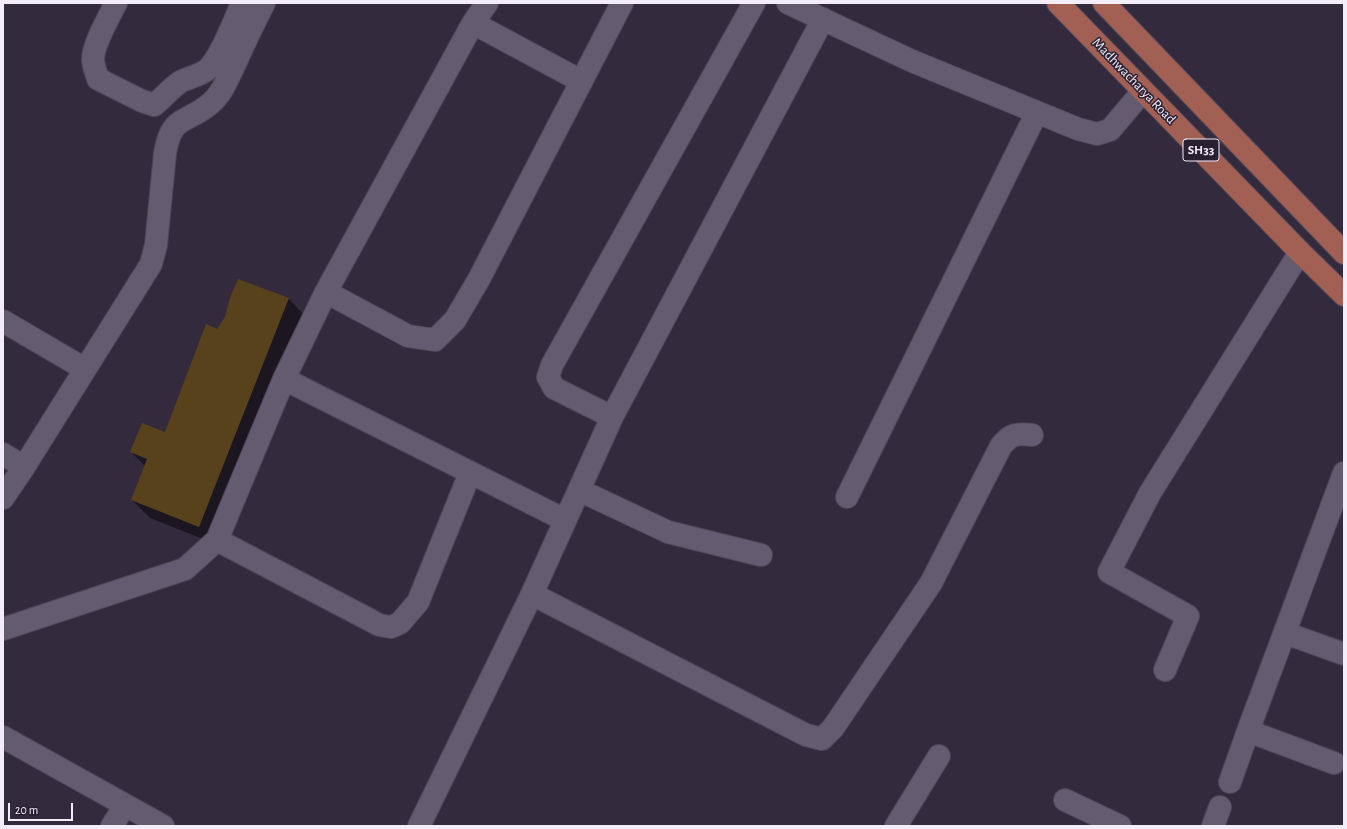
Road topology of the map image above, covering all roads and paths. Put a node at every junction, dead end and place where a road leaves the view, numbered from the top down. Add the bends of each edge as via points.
1 (116, 3) edge
2 (242, 3) edge
3 (264, 3) edge
4 (487, 3) edge
5 (622, 3) edge
6 (754, 3) edge
7 (788, 3) edge
8 (1058, 3) edge
9 (1104, 3) edge
10 (823, 20) junction
11 (474, 23) junction
12 (581, 81) junction
13 (1143, 91) junction
14 (1037, 112) junction
15 (1300, 252) junction
16 (1344, 252) edge
17 (326, 292) junction
18 (1344, 295) edge
19 (3, 321) edge
20 (85, 369) junction
21 (284, 379) junction
22 (612, 417) junction
23 (1032, 435) dead end
24 (3, 454) edge
25 (24, 467) junction
26 (470, 473) junction
27 (1344, 474) edge
28 (579, 490) junction
29 (847, 497) dead end
30 (3, 498) edge
31 (565, 520) junction
32 (1336, 520) edge
33 (217, 540) junction
34 (761, 555) dead end
35 (532, 594) junction
36 (3, 629) edge
37 (1285, 633) junction
38 (1344, 654) edge
39 (1165, 670) dead end
40 (1248, 731) junction
41 (3, 737) edge
42 (939, 756) dead end
43 (1334, 763) dead end
44 (1230, 782) dead end
45 (1065, 800) dead end
46 (125, 805) junction
47 (112, 826) edge
48 (163, 826) edge
49 (419, 826) edge
50 (896, 826) edge
51 (1120, 826) edge

1 - 2 street via 95,48 93,60 98,79 154,105 180,82 208,69 218,56
3 - 20 street via 219,95 198,113 174,126 170,132 165,153 156,245 151,264
4 - 11 street
5 - 12 street
6 - 22 street via 552,365 548,377 554,388
7 - 10 street
8 - 13 main road, Madhwacharya Road / SH33
9 - 16 main road
10 - 14 street via 912,61
10 - 22 street
11 - 12 street
11 - 17 street
12 - 17 street via 479,279 455,320 435,340 408,336
13 - 14 street via 1110,130 1097,134
13 - 15 main road, Madhwacharya Road / SH33
14 - 29 street
15 - 18 main road, Madhwacharya Road / SH33
15 - 39 street via 1150,493 1109,572 1188,616
17 - 21 street
19 - 20 street
20 - 25 street
21 - 26 street
21 - 33 street
22 - 28 street
23 - 35 street via 1008,437 1001,446 931,583 833,728 822,739 806,735
24 - 25 street
25 - 30 street
26 - 31 street
26 - 33 street via 418,602 400,623 391,627 379,625
27 - 32 street
28 - 31 street
28 - 34 street via 668,532
31 - 35 street
32 - 37 street
33 - 36 street via 185,568
35 - 49 street
37 - 38 street
37 - 40 street
40 - 43 street
40 - 44 street
41 - 46 street
42 - 50 street
45 - 51 street
46 - 47 street
46 - 48 street

